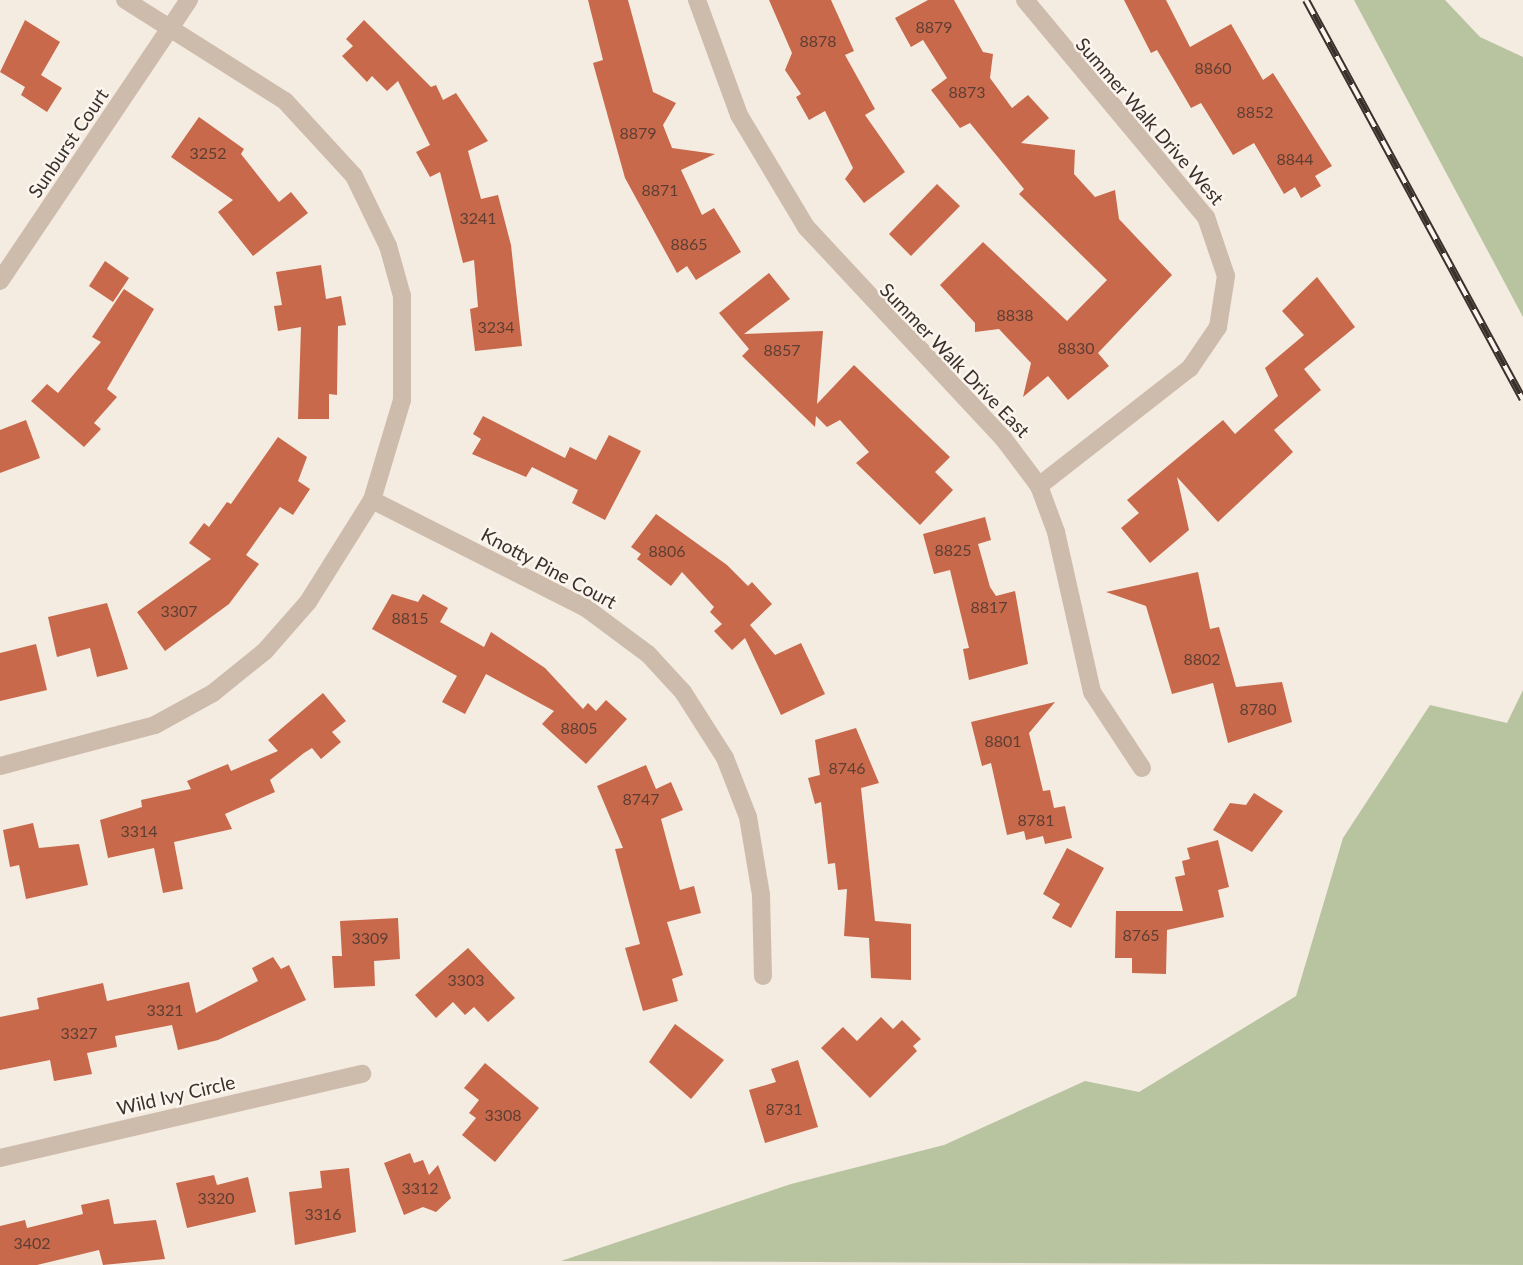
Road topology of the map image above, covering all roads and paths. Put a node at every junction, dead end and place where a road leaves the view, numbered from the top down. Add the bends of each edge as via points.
1 (125, 0) edge
2 (188, 0) edge
3 (697, 0) edge
4 (1025, 0) edge
5 (171, 28) junction
6 (0, 281) edge
7 (1039, 486) junction
8 (372, 500) junction
9 (0, 766) edge
10 (1142, 768) dead end
11 (763, 976) dead end
12 (362, 1074) dead end
13 (0, 1158) edge

1 - 5 street
2 - 5 street, Sunburst Court
3 - 7 street, Summer Walk Drive East via 738,116 806,227 1003,438
4 - 7 street, Summer Walk Drive West via 1206,217 1226,276 1218,327 1190,369
5 - 6 street, Sunburst Court
5 - 8 street via 285,101 339,156 384,234 404,310 402,400
7 - 10 street, Summer Walk Drive East via 1056,532 1092,692
8 - 9 street via 291,623 213,693 118,738
8 - 11 street, Knotty Pine Court via 586,608 648,654 683,692 725,758 748,817 761,895
12 - 13 street, Wild Ivy Circle

